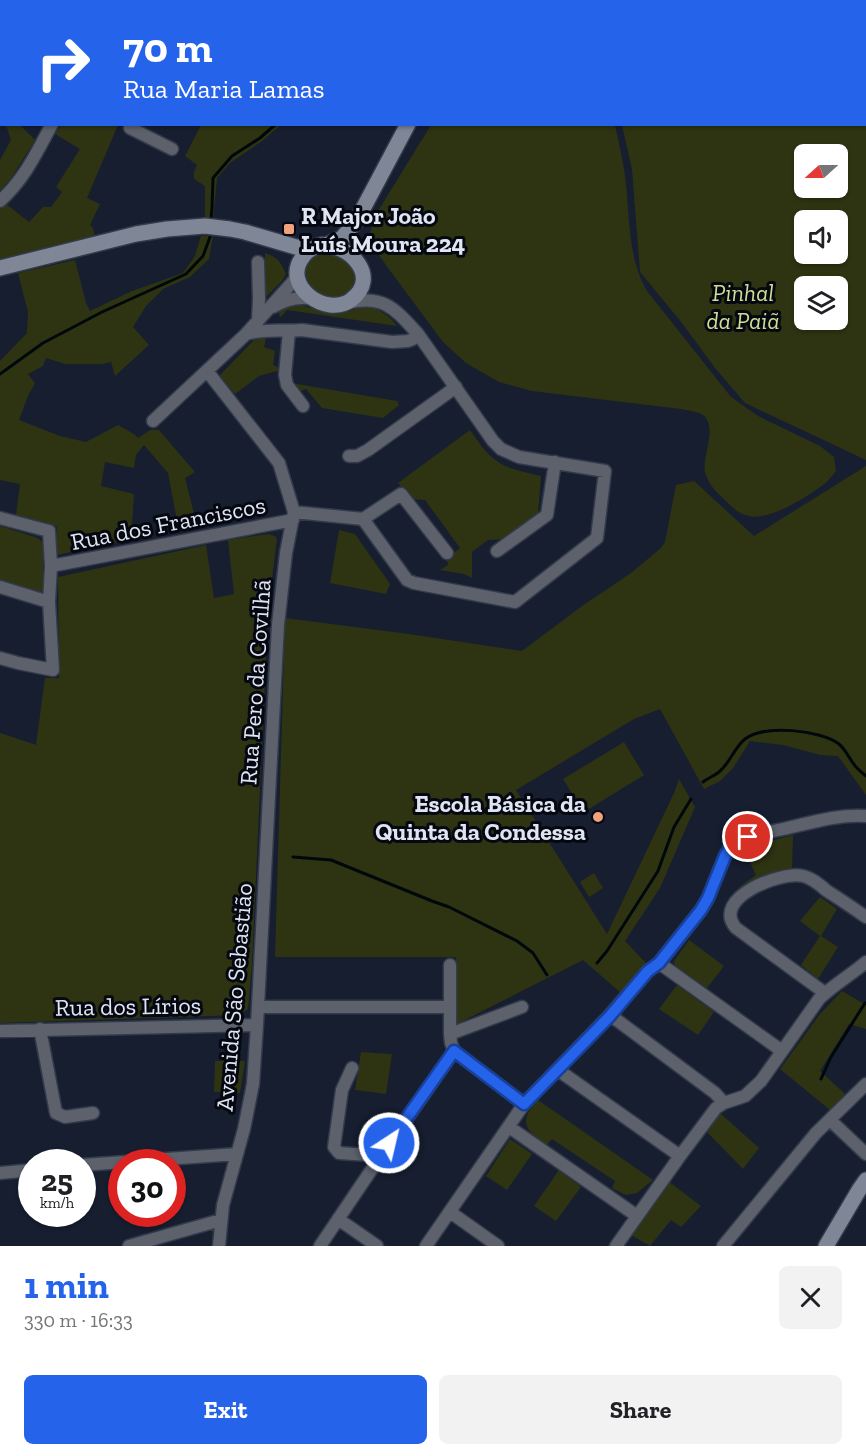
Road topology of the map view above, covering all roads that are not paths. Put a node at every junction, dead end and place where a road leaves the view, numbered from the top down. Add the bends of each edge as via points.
1 (51, 126) edge
2 (131, 126) edge
3 (407, 126) edge
4 (172, 149) dead end
5 (0, 201) edge
6 (357, 220) junction
7 (254, 236) junction
8 (321, 246) junction
9 (258, 262) dead end
10 (360, 266) junction
11 (0, 268) edge
12 (297, 271) junction
13 (313, 299) junction
14 (379, 301) junction
15 (346, 303) junction
16 (269, 309) junction
17 (258, 321) junction
18 (289, 331) junction
19 (418, 334) junction
20 (245, 335) junction
21 (207, 371) junction
22 (456, 387) junction
23 (303, 406) dead end
24 (153, 421) dead end
25 (349, 456) dead end
26 (555, 462) junction
27 (293, 516) junction
28 (0, 518) edge
29 (363, 519) junction
30 (496, 551) dead end
31 (447, 552) dead end
32 (51, 566) junction
33 (0, 587) edge
34 (49, 602) junction
35 (0, 658) edge
36 (866, 816) edge
37 (266, 855) joint
38 (866, 918) edge
39 (866, 962) edge
40 (659, 963) junction
41 (450, 965) dead end
42 (825, 993) junction
43 (449, 1007) junction
44 (522, 1007) dead end
45 (258, 1008) junction
46 (610, 1016) junction
47 (257, 1025) junction
48 (40, 1029) junction
49 (0, 1030) edge
50 (450, 1034) junction
51 (454, 1051) junction
52 (782, 1051) junction
53 (352, 1068) dead end
54 (558, 1070) junction
55 (866, 1084) edge
56 (724, 1103) junction
57 (524, 1104) junction
58 (93, 1113) dead end
59 (830, 1120) junction
60 (509, 1126) junction
61 (237, 1154) junction
62 (866, 1154) edge
63 (680, 1156) junction
64 (378, 1160) junction
65 (96, 1164) edge
66 (18, 1171) edge
67 (0, 1173) edge
68 (866, 1180) edge
69 (450, 1212) junction
70 (637, 1216) junction
71 (338, 1219) junction
72 (221, 1221) junction
73 (129, 1246) edge
74 (219, 1246) edge
75 (320, 1246) edge
76 (377, 1246) edge
77 (426, 1246) edge
78 (498, 1246) edge
79 (616, 1246) edge
80 (723, 1246) edge
81 (826, 1246) edge

1 - 5 street via 27,171
2 - 4 street
3 - 6 street
6 - 8 street via 342,238
6 - 10 street via 354,242
7 - 8 street via 296,247
7 - 11 street via 205,226 167,230
7 - 12 street via 285,254
8 - 10 street via 350,254
8 - 12 street via 306,253
9 - 17 street
10 - 14 street
10 - 15 street via 363,282
12 - 13 street via 297,280
12 - 16 street
13 - 15 street via 328,304
13 - 16 street via 300,297
14 - 15 street
14 - 19 street
16 - 17 street
17 - 20 street
18 - 19 street via 392,342 408,341
18 - 20 street via 260,330
18 - 23 street via 285,375 287,385
19 - 22 street
20 - 21 street
21 - 24 street
21 - 27 street via 279,463
22 - 25 street via 368,450
22 - 26 street via 501,449
26 - 29 street via 605,471 597,538 516,602 407,580
26 - 30 street via 547,515
27 - 29 street, Rua dos Franciscos
27 - 32 street, Rua dos Franciscos
27 - 37 street, Rua Pero da Covilhã via 281,587
28 - 32 street via 49,531
29 - 31 street via 401,494
32 - 34 street
33 - 34 street
34 - 35 street via 52,670
36 - 40 street via 823,820 733,842 701,910
37 - 45 street, Avenida São Sebastião
38 - 42 street via 813,880 800,876 764,883 734,904 730,916 736,928
39 - 42 street
40 - 46 street
40 - 52 street
41 - 43 street
42 - 52 street
43 - 45 street
43 - 50 street
44 - 50 street
45 - 47 street, Avenida São Sebastião
46 - 54 street
46 - 56 street
47 - 48 street, Rua dos Lírios
47 - 61 street, Avenida São Sebastião via 252,1084
48 - 49 street, Rua dos Lírios
48 - 58 street via 56,1113 65,1117
50 - 51 street
51 - 57 street
51 - 64 street
52 - 56 street via 749,1093
53 - 64 street via 342,1090 334,1147 339,1153 368,1155
54 - 57 street
54 - 63 street
55 - 59 street
56 - 63 street via 709,1116
57 - 60 street
59 - 62 street
59 - 80 street
60 - 69 street
60 - 70 street
61 - 65 street
61 - 72 street, Avenida São Sebastião
63 - 70 street
64 - 71 street
66 - 67 street
68 - 81 street
69 - 77 street
69 - 78 street
70 - 79 street
71 - 75 street
71 - 76 street
72 - 73 street
72 - 74 street, Avenida São Sebastião

